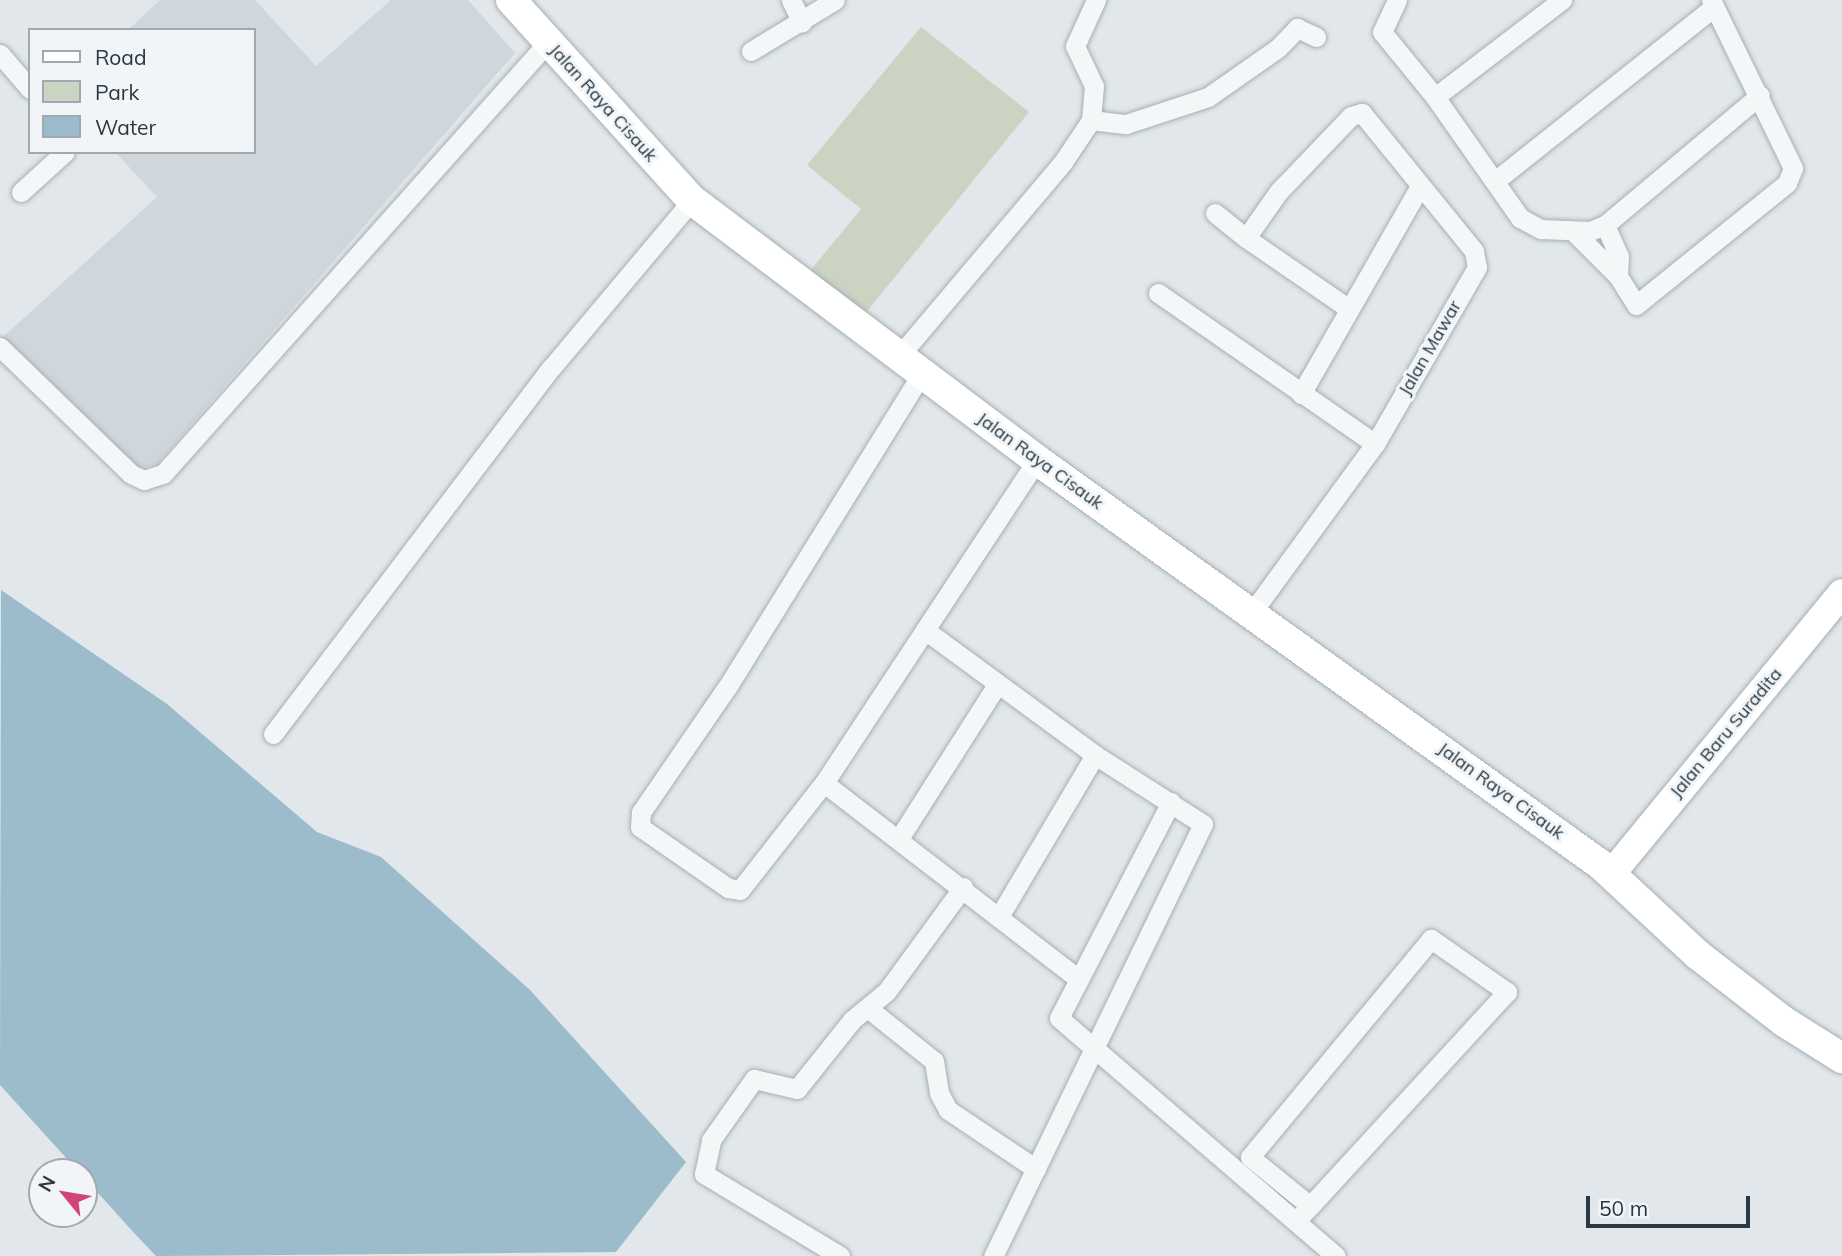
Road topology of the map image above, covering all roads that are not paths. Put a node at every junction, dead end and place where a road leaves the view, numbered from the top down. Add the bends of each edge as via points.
1 (511, 0) edge
2 (791, 0) edge
3 (835, 0) edge
4 (1096, 0) edge
5 (1397, 0) edge
6 (1562, 0) edge
7 (1712, 4) edge
8 (802, 23) junction
9 (1316, 37) dead end
10 (548, 42) junction
11 (751, 51) dead end
12 (0, 54) edge
13 (28, 87) edge
14 (1760, 95) junction
15 (1435, 97) junction
16 (1091, 120) junction
17 (63, 154) edge
18 (1496, 181) junction
19 (1420, 186) junction
20 (21, 192) dead end
21 (692, 200) junction
22 (1215, 213) dead end
23 (1605, 225) junction
24 (1574, 232) junction
25 (1246, 238) junction
26 (1618, 276) junction
27 (1158, 293) dead end
28 (1348, 308) junction
29 (0, 347) edge
30 (911, 364) junction
31 (1301, 394) junction
32 (1375, 444) junction
33 (1037, 460) junction
34 (1842, 593) edge
35 (1253, 611) junction
36 (925, 630) junction
37 (997, 685) junction
38 (273, 734) dead end
39 (1095, 755) junction
40 (824, 783) junction
41 (1171, 802) junction
42 (900, 837) junction
43 (1612, 873) junction
44 (963, 887) junction
45 (1000, 915) junction
46 (1076, 977) junction
47 (869, 1009) junction
48 (1097, 1046) junction
49 (1842, 1058) edge
50 (1036, 1169) junction
51 (1310, 1206) junction
52 (1296, 1221) junction
53 (840, 1256) edge
54 (993, 1256) edge
55 (1336, 1256) edge

1 - 10 main road, Jalan Raya Cisauk
2 - 8 street
3 - 8 street
4 - 16 street via 1074,46 1094,86
5 - 15 street via 1382,32
6 - 15 street
7 - 14 street
7 - 18 street
8 - 11 street
9 - 16 street via 1297,28 1278,48 1208,97 1125,124
10 - 21 main road, Jalan Raya Cisauk
10 - 29 street via 163,474 144,480 131,474
12 - 13 street
14 - 23 street
14 - 26 street via 1793,168 1787,183 1636,304
15 - 18 street
16 - 30 street
17 - 20 street
18 - 24 street via 1520,218 1541,229
19 - 25 street, Jalan Mawar via 1362,113 1338,128 1279,191
19 - 28 street
19 - 32 street, Jalan Mawar via 1474,251 1477,267
21 - 30 main road, Jalan Raya Cisauk
21 - 38 street via 552,367
22 - 25 street
23 - 24 street
23 - 26 street via 1619,256
24 - 26 street
25 - 28 street
27 - 31 street
28 - 31 street
30 - 33 main road, Jalan Raya Cisauk
30 - 40 street via 638,820 640,827 728,888 740,890
31 - 32 street
32 - 35 street, Jalan Mawar
33 - 35 main road, Jalan Raya Cisauk
33 - 36 street
34 - 43 main road, Jalan Baru Suradita
35 - 43 main road, Jalan Raya Cisauk
36 - 37 street
36 - 40 street
37 - 39 street
37 - 42 street
39 - 41 street
39 - 45 street
40 - 42 street
41 - 46 street
41 - 48 street via 1199,817 1204,831
42 - 44 street
43 - 49 main road, Jalan Raya Cisauk via 1698,955 1783,1021
44 - 45 street
44 - 47 street
45 - 46 street
46 - 48 street via 1059,1018
47 - 50 street via 934,1061 939,1093 948,1110
47 - 53 street via 852,1020 797,1089 754,1079 719,1125 703,1170 712,1181
48 - 50 street
48 - 52 street
50 - 54 street
51 - 51 street via 1507,992 1432,939 1250,1157
51 - 52 street
52 - 55 street

